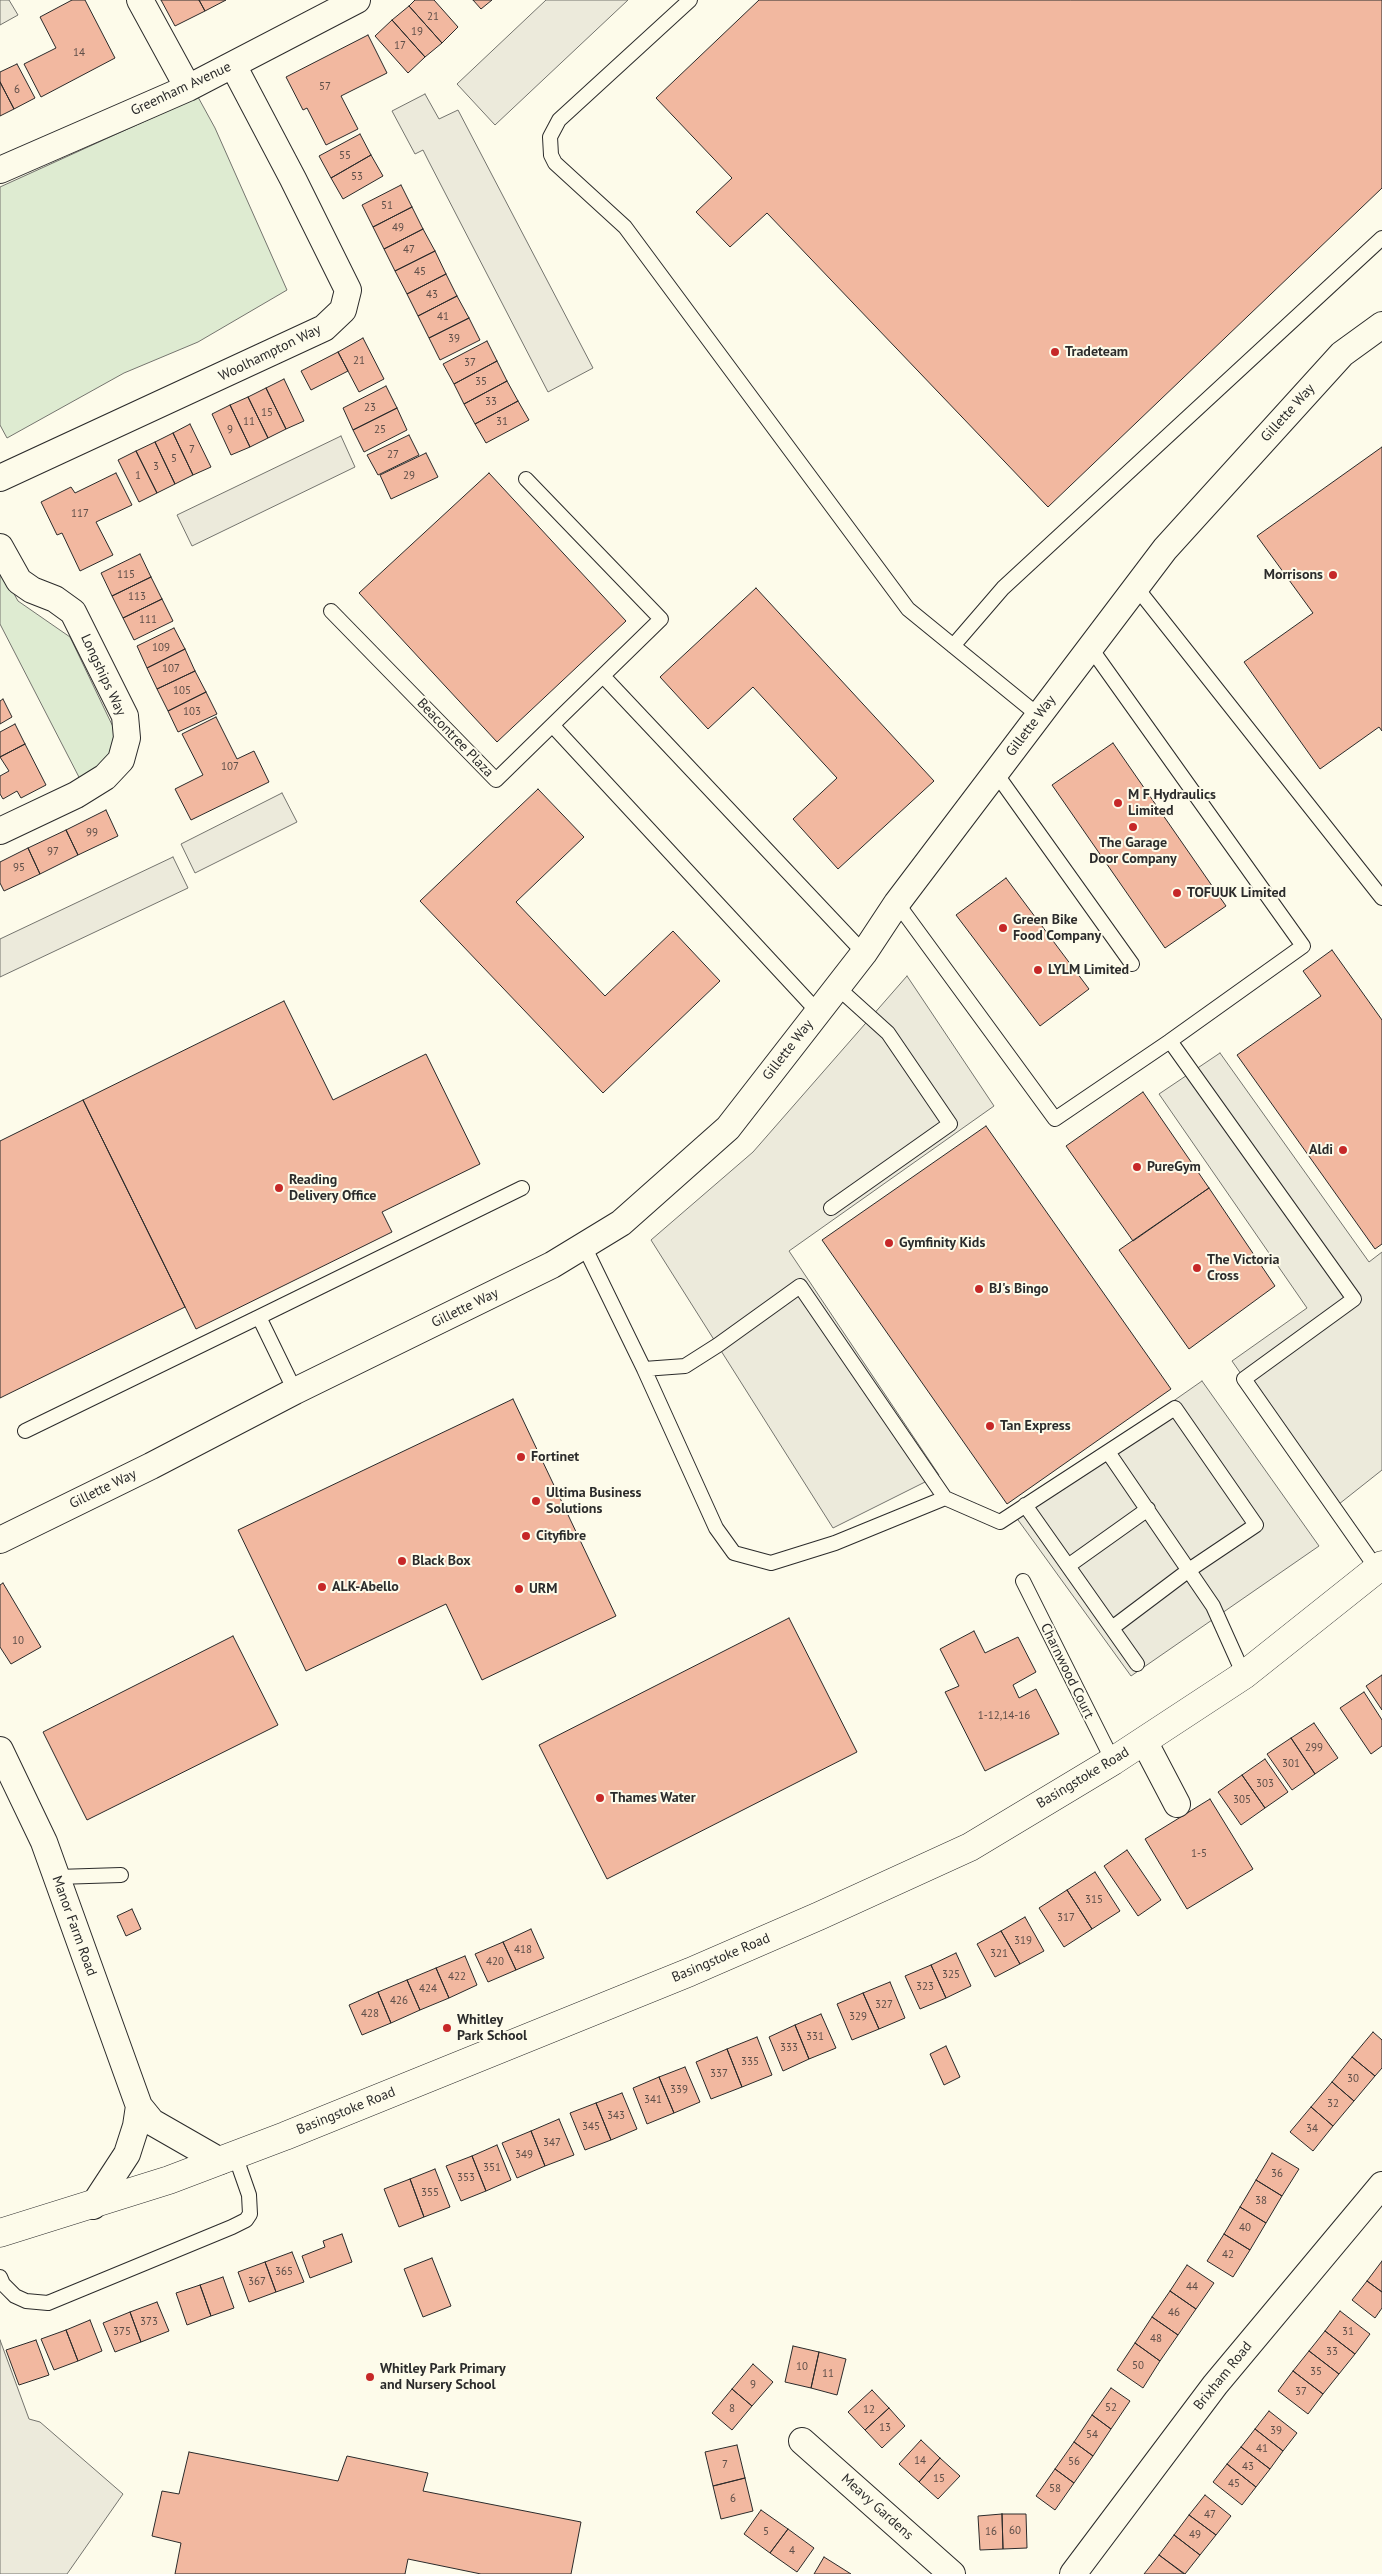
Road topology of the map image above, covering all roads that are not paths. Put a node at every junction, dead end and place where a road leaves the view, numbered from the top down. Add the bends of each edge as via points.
1 (140, 0) edge
2 (357, 0) edge
3 (690, 0) edge
4 (233, 65) junction
5 (188, 88) junction
6 (0, 170) edge
7 (1382, 238) edge
8 (1382, 325) edge
9 (0, 478) edge
10 (526, 479) dead end
11 (0, 547) edge
12 (1136, 586) junction
13 (331, 611) dead end
14 (953, 646) junction
15 (1090, 647) junction
16 (603, 676) junction
17 (1038, 715) junction
18 (553, 726) junction
19 (996, 772) junction
20 (0, 831) edge
21 (1382, 898) edge
22 (896, 903) junction
23 (864, 953) junction
24 (1132, 964) dead end
25 (837, 987) junction
26 (818, 1012) junction
27 (1170, 1041) junction
28 (522, 1188) dead end
29 (831, 1208) dead end
30 (584, 1246) junction
31 (259, 1317) junction
32 (644, 1369) junction
33 (295, 1391) junction
34 (25, 1431) dead end
35 (1108, 1452) junction
36 (945, 1498) junction
37 (1026, 1505) junction
38 (1148, 1509) junction
39 (0, 1540) edge
40 (1068, 1566) junction
41 (1380, 1567) edge
42 (1189, 1570) junction
43 (1023, 1580) dead end
44 (1112, 1628) junction
45 (1137, 1664) dead end
46 (1244, 1675) junction
47 (1144, 1741) junction
48 (0, 1750) edge
49 (1113, 1761) junction
50 (1177, 1804) dead end
51 (121, 1875) dead end
52 (57, 1877) junction
53 (139, 2106) junction
54 (227, 2158) junction
55 (1382, 2185) edge
56 (92, 2206) junction
57 (0, 2233) edge
58 (0, 2277) edge
59 (802, 2441) dead end
60 (952, 2574) edge
61 (1073, 2574) edge

1 - 5 street
2 - 4 street, Greenham Avenue
3 - 14 lane via 559,120 550,137 551,155 555,163 625,227 908,610
4 - 5 street, Greenham Avenue
4 - 9 street, Woolhampton Way via 348,290 343,310 324,328
5 - 6 street, Greenham Avenue
7 - 14 lane via 1003,588
8 - 12 street, Gillette Way via 1342,354
10 - 16 lane, Beacontree Plaza via 661,619
11 - 20 street, Longships Way via 19,581 32,590 55,598 73,612 125,716 127,738 121,760 105,777 76,795
12 - 15 street, Gillette Way
12 - 21 lane
13 - 18 lane, Beacontree Plaza via 496,780
14 - 17 lane
15 - 17 street, Gillette Way
15 - 27 lane via 1304,946
16 - 18 lane, Beacontree Plaza
16 - 23 lane
17 - 19 street, Gillette Way
18 - 26 lane
19 - 22 street, Gillette Way
19 - 24 lane
22 - 23 street, Gillette Way
22 - 27 lane via 1055,1119
23 - 25 street, Gillette Way
25 - 26 street, Gillette Way
25 - 29 lane via 888,1033 950,1124
26 - 30 street, Gillette Way via 728,1128 622,1223
27 - 41 lane via 1354,1299 1244,1379
28 - 31 lane
30 - 32 lane
30 - 33 street, Gillette Way via 552,1265
31 - 33 lane
31 - 34 lane
32 - 36 lane via 716,1528 734,1553 771,1563 835,1543
32 - 36 lane via 685,1366 800,1286
33 - 39 street, Gillette Way
35 - 37 lane
35 - 38 lane
35 - 42 lane via 1176,1408 1256,1526
36 - 37 lane via 1000,1522
37 - 40 lane
38 - 40 lane
38 - 42 lane
40 - 44 lane
41 - 46 main road, Basingstoke Road
42 - 44 lane
42 - 46 lane via 1213,1606
43 - 49 lane, Charnwood Court
44 - 45 lane
46 - 47 main road, Basingstoke Road
47 - 49 main road, Basingstoke Road
47 - 50 street
48 - 52 street, Manor Farm Road
49 - 54 main road, Basingstoke Road via 970,1847 819,1916 690,1972
51 - 52 lane
52 - 53 street, Manor Farm Road
53 - 54 street, Manor Farm Road via 152,2122
53 - 56 street via 127,2154
54 - 56 main road, Basingstoke Road
54 - 58 lane via 250,2206 250,2214 239,2224 48,2303 26,2301 15,2296
55 - 61 street, Brixham Road via 1215,2385
56 - 57 main road, Basingstoke Road
59 - 60 street, Meavy Gardens

